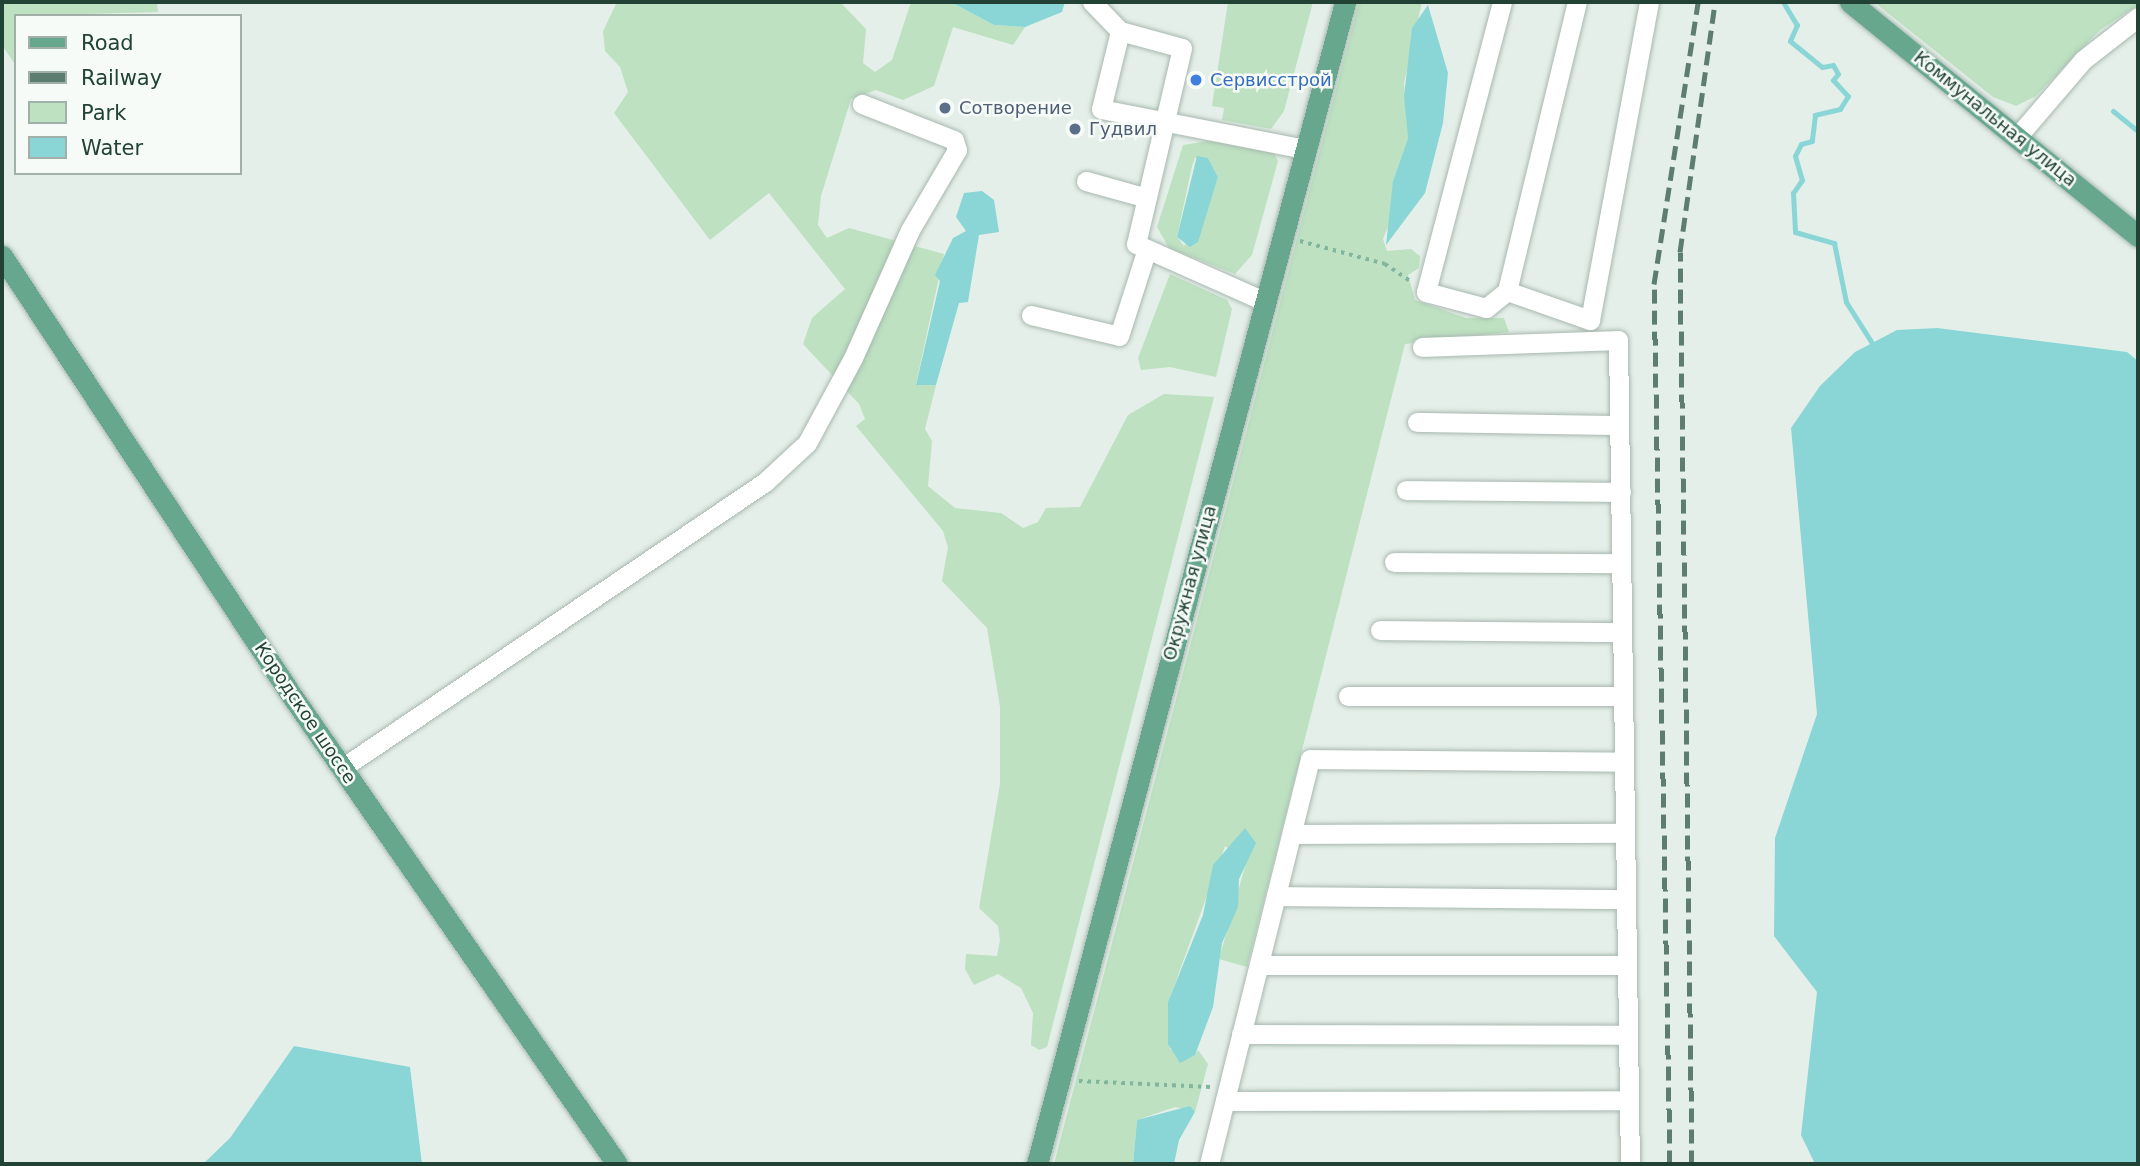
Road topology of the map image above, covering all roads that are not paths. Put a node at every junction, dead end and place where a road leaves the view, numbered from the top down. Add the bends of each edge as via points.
1 (1092, 2) edge
2 (1345, 2) edge
3 (1502, 2) edge
4 (1577, 2) edge
5 (1649, 2) edge
6 (1850, 2) edge
7 (2138, 17) edge
8 (1120, 31) junction
9 (862, 104) dead end
10 (1166, 127) junction
11 (2017, 137) junction
12 (1304, 149) junction
13 (1086, 181) dead end
14 (1147, 198) junction
15 (2138, 236) edge
16 (1147, 249) junction
17 (2, 256) edge
18 (1507, 290) junction
19 (1264, 301) junction
20 (1031, 315) dead end
21 (1422, 347) dead end
22 (1417, 422) dead end
23 (1619, 425) junction
24 (1406, 490) dead end
25 (1620, 492) junction
26 (1394, 562) dead end
27 (1621, 564) junction
28 (1380, 630) dead end
29 (1622, 632) junction
30 (1348, 696) dead end
31 (1623, 696) junction
32 (1624, 762) junction
33 (342, 768) junction
34 (1625, 833) junction
35 (1292, 834) junction
36 (1276, 897) junction
37 (1626, 899) junction
38 (1259, 965) junction
39 (1627, 965) junction
40 (1241, 1034) junction
41 (1628, 1035) junction
42 (1226, 1094) junction
43 (1629, 1100) junction
44 (617, 1164) edge
45 (1037, 1164) edge
46 (1209, 1164) edge
47 (1630, 1164) edge

1 - 8 lane
2 - 12 main road, Окружная улица
3 - 18 lane via 1426,292 1486,308
4 - 18 lane
5 - 18 lane via 1590,320
6 - 11 main road, Коммунальная улица
7 - 11 lane via 2083,60
8 - 10 lane via 1182,48
8 - 10 lane via 1101,109
9 - 33 lane via 954,140 957,150 910,230 853,358 807,443 765,482
10 - 12 lane
10 - 14 lane
11 - 15 main road, Коммунальная улица
12 - 19 main road, Окружная улица
13 - 14 lane
14 - 16 lane via 1136,244
16 - 19 lane
16 - 20 lane via 1119,336
17 - 33 main road, Кородское шоссе
19 - 45 main road, Окружная улица
21 - 23 lane via 1618,340
22 - 23 lane
23 - 25 lane
24 - 25 lane
25 - 27 lane
26 - 27 lane
27 - 29 lane
28 - 29 lane
29 - 31 lane
30 - 31 lane
31 - 32 lane
32 - 34 lane
32 - 35 lane via 1310,759
33 - 44 main road, Кородское шоссе
34 - 35 lane
34 - 37 lane
35 - 36 lane
36 - 37 lane
36 - 38 lane
37 - 39 lane
38 - 39 lane
38 - 40 lane
39 - 41 lane
40 - 41 lane
40 - 42 lane
41 - 43 lane
42 - 43 lane
42 - 46 lane
43 - 47 lane

